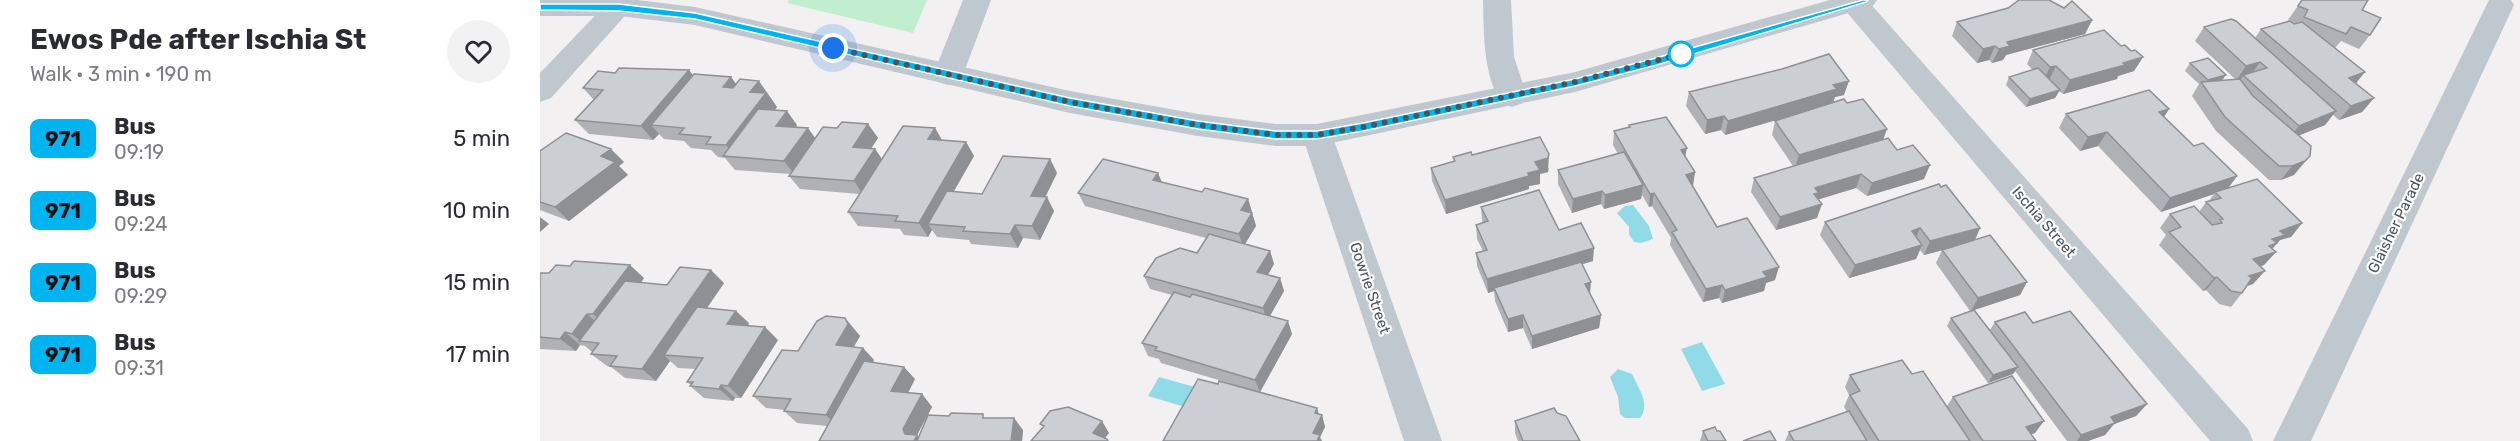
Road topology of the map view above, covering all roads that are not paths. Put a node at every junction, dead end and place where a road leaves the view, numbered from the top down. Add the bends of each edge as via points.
1 (977, 0) edge
2 (1497, 0) edge
3 (1859, 2) edge
4 (2500, 5) dead end
5 (540, 7) edge
6 (619, 7) junction
7 (948, 75) junction
8 (540, 91) edge
9 (1512, 96) junction
10 (1317, 135) junction
11 (1423, 441) edge
12 (2234, 441) edge
13 (2292, 441) edge

1 - 7 street
2 - 9 street via 1499,57
3 - 9 street via 1653,62
3 - 12 street, Ischia Street
4 - 13 street, Glaisher Parade
5 - 6 street
6 - 7 street via 695,16
6 - 8 street
7 - 10 street via 1198,125 1276,135
9 - 10 street
10 - 11 street, Gowrie Street

